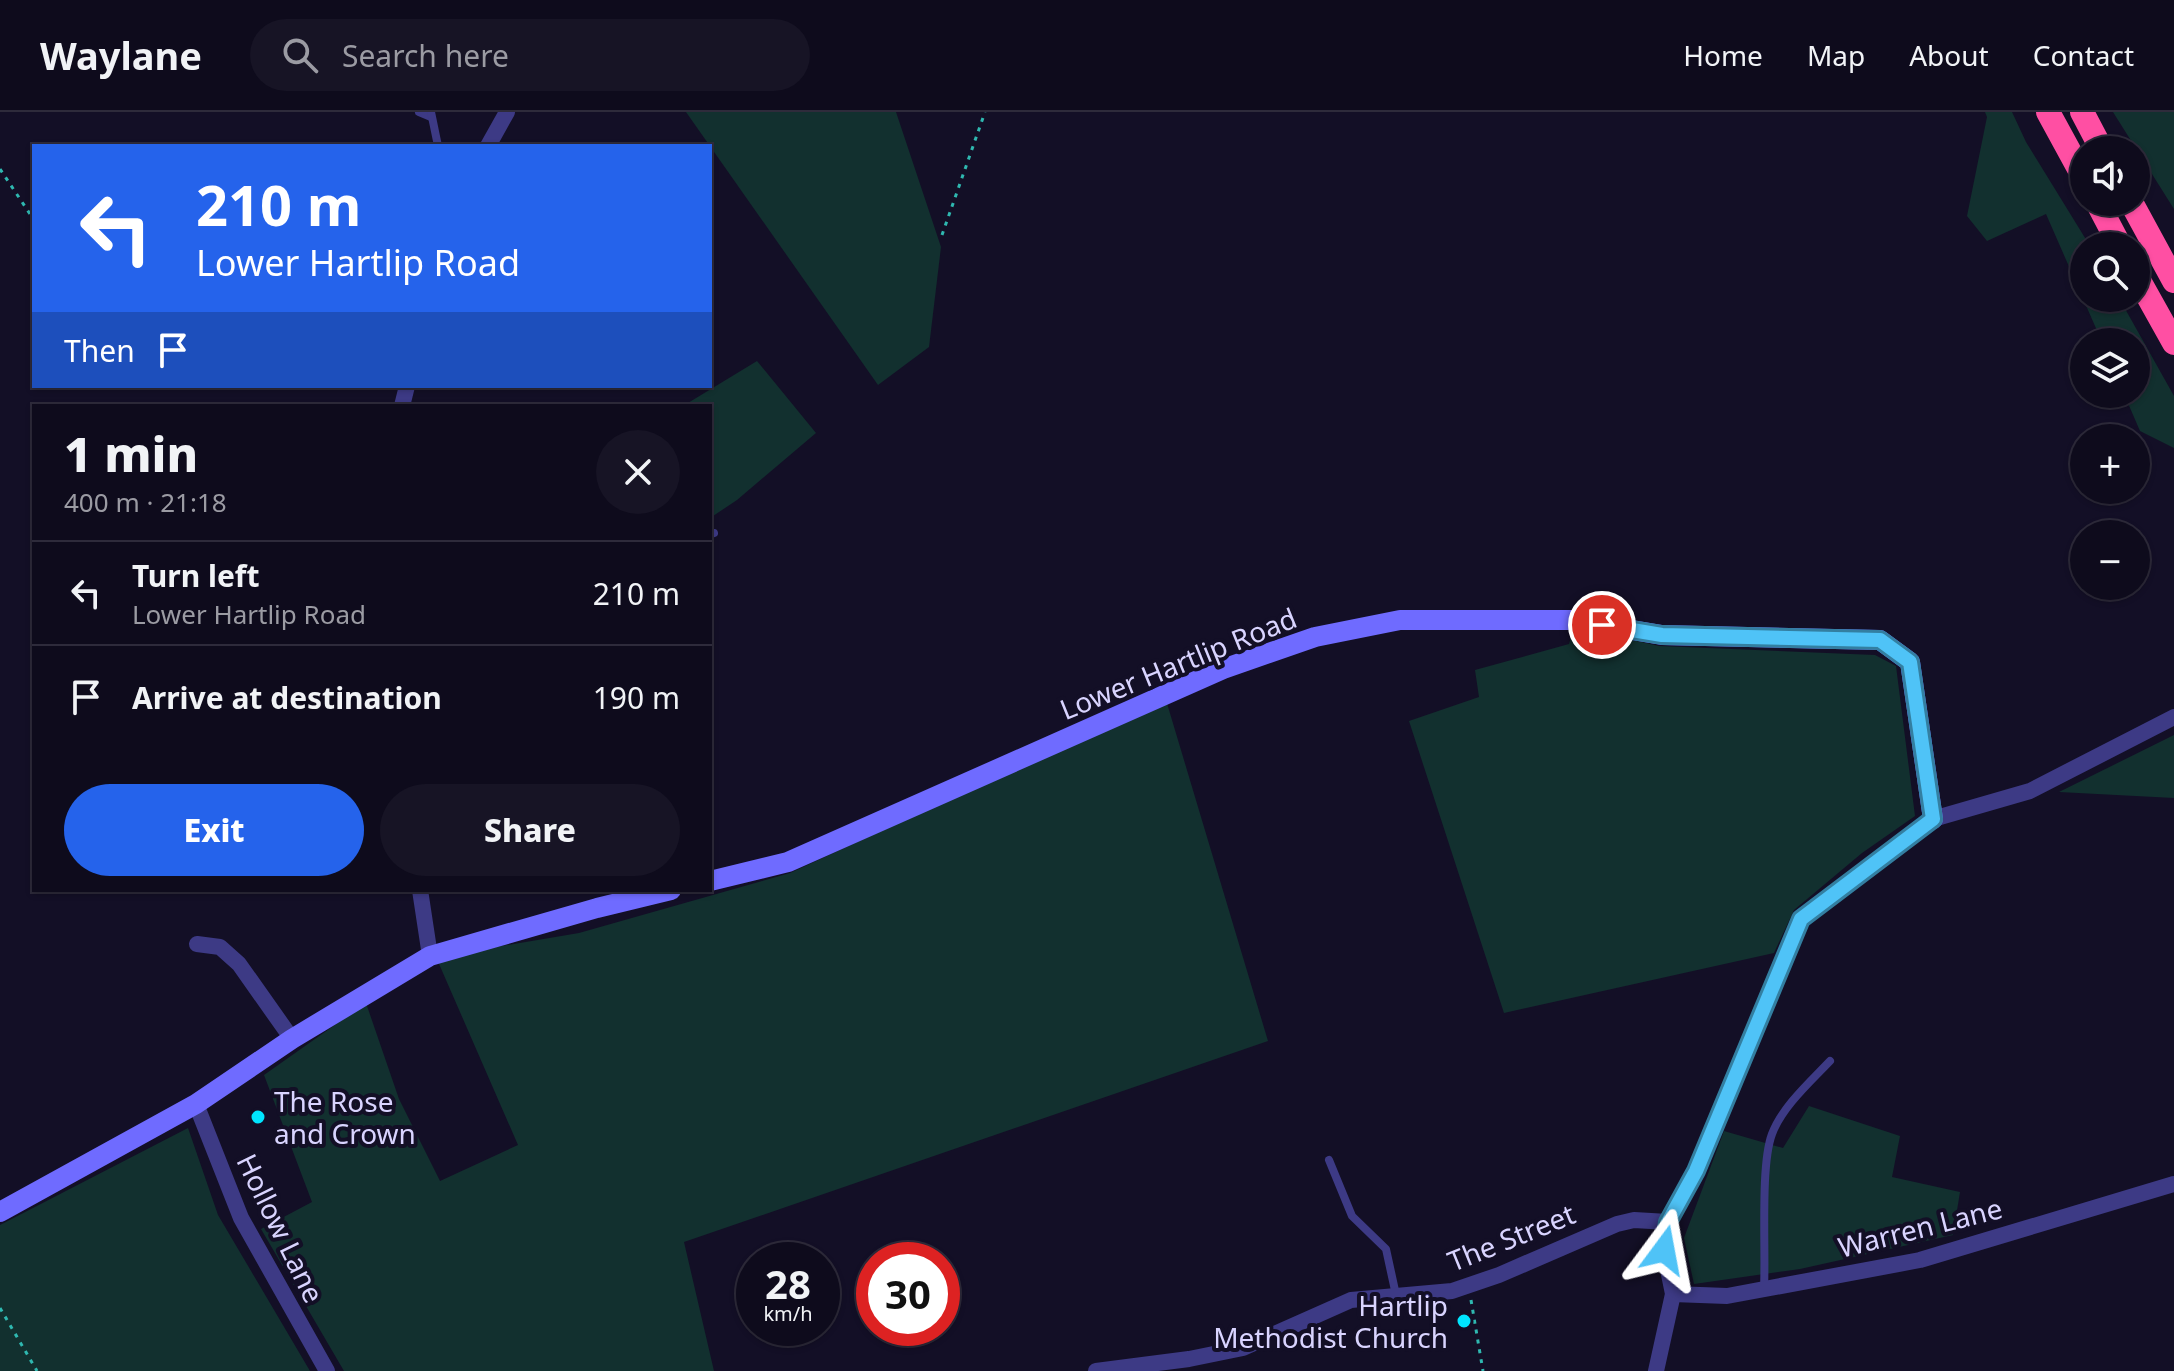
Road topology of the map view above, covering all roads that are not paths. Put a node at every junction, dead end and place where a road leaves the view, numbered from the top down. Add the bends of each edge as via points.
1 (419, 112) edge
2 (507, 112) edge
3 (2048, 112) edge
4 (2082, 112) edge
5 (431, 114) edge
6 (2095, 136) edge
7 (438, 144) edge
8 (489, 144) edge
9 (2070, 152) edge
10 (2139, 216) edge
11 (2174, 281) edge
12 (2150, 300) edge
13 (2174, 343) edge
14 (2174, 717) edge
15 (1933, 819) junction
16 (712, 881) edge
17 (420, 892) edge
18 (663, 892) edge
19 (197, 944) dead end
20 (430, 956) junction
21 (292, 1039) junction
22 (1830, 1061) dead end
23 (196, 1104) junction
24 (1329, 1160) dead end
25 (2174, 1184) edge
26 (0, 1212) edge
27 (1668, 1222) junction
28 (1764, 1289) junction
29 (1673, 1294) junction
30 (1396, 1295) junction
31 (327, 1371) edge
32 (1096, 1371) edge
33 (1656, 1371) edge

1 - 5 lane
2 - 8 street
3 - 9 highway
4 - 6 highway
5 - 7 lane
10 - 11 highway
12 - 13 highway
14 - 15 street via 2030,791
15 - 16 street, Lower Hartlip Road via 1910,662 1880,640 1662,635 1572,620 1400,620 1315,637 1223,669 788,862
15 - 27 street via 1801,919 1696,1171
17 - 20 street
18 - 20 street
19 - 21 street via 220,947 239,964
20 - 21 street
21 - 23 street
22 - 28 lane via 1805,1087 1770,1140
23 - 26 street
23 - 31 street, Hollow Lane via 241,1218
24 - 30 lane via 1352,1216 1386,1249
25 - 28 street, Warren Lane via 1920,1260
27 - 29 street via 1664,1250
27 - 30 street, The Street via 1617,1224 1469,1285
28 - 29 street, Warren Lane via 1727,1296
29 - 33 street
30 - 32 street, The Street via 1351,1300 1243,1348

